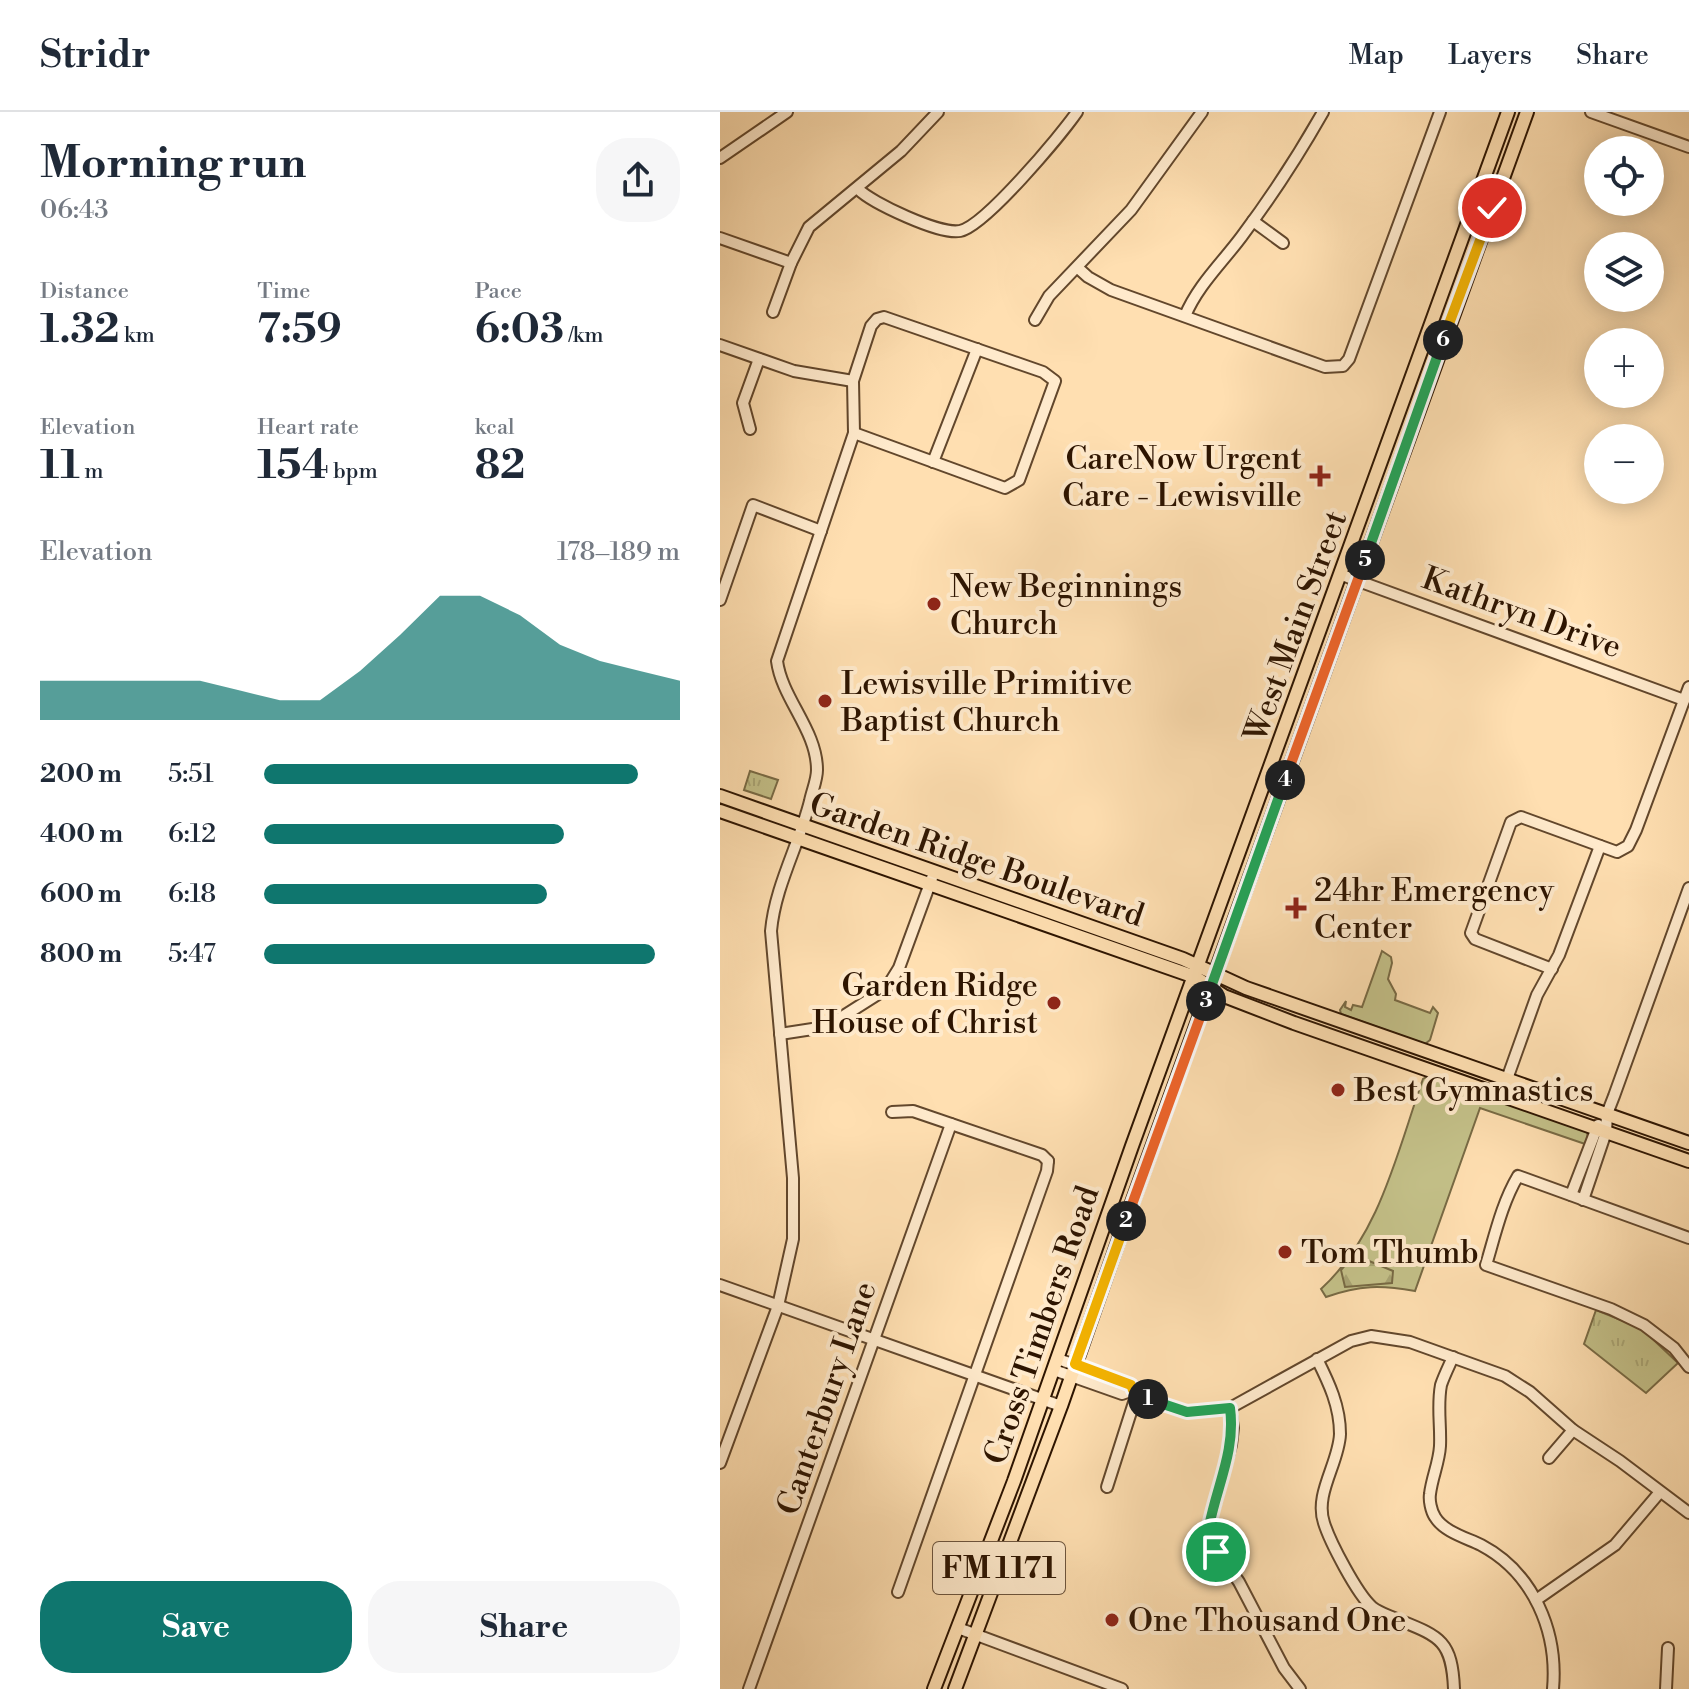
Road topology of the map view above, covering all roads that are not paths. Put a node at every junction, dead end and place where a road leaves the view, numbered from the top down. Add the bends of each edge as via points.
1 (787, 112) edge
2 (938, 112) edge
3 (1077, 112) edge
4 (1202, 112) edge
5 (1323, 112) edge
6 (1440, 112) edge
7 (1508, 112) edge
8 (1527, 112) edge
9 (1591, 112) edge
10 (1689, 147) edge
11 (720, 158) edge
12 (858, 189) junction
13 (1253, 221) junction
14 (720, 238) edge
15 (1283, 243) dead end
16 (791, 263) junction
17 (1078, 268) junction
18 (1443, 290) junction
19 (1460, 296) junction
20 (773, 312) dead end
21 (1185, 316) junction
22 (1035, 320) dead end
23 (720, 345) edge
24 (977, 349) junction
25 (759, 359) junction
26 (853, 381) junction
27 (1397, 418) junction
28 (1413, 424) junction
29 (750, 429) dead end
30 (854, 433) junction
31 (933, 462) junction
32 (821, 531) junction
33 (1342, 575) junction
34 (1357, 580) junction
35 (720, 600) edge
36 (1689, 687) edge
37 (1684, 700) junction
38 (1269, 772) junction
39 (1286, 778) junction
40 (720, 796) edge
41 (720, 811) edge
42 (803, 826) junction
43 (799, 839) junction
44 (1600, 846) junction
45 (935, 871) junction
46 (930, 885) junction
47 (1689, 888) edge
48 (1020, 901) junction
49 (1015, 914) junction
50 (1552, 969) junction
51 (1197, 971) junction
52 (1215, 974) junction
53 (1210, 989) junction
54 (780, 1034) junction
55 (1430, 1052) junction
56 (1423, 1068) junction
57 (1507, 1079) junction
58 (892, 1112) dead end
59 (1607, 1114) junction
60 (1142, 1120) junction
61 (951, 1124) junction
62 (1160, 1127) junction
63 (1600, 1130) junction
64 (1689, 1143) edge
65 (1689, 1161) edge
66 (1571, 1195) junction
67 (1583, 1200) junction
68 (1106, 1219) junction
69 (1124, 1225) junction
70 (1689, 1238) edge
71 (720, 1285) edge
72 (778, 1306) junction
73 (874, 1340) junction
74 (1453, 1357) junction
75 (1317, 1359) junction
76 (1056, 1364) junction
77 (1689, 1367) edge
78 (1073, 1370) junction
79 (975, 1375) junction
80 (1135, 1392) junction
81 (1043, 1399) junction
82 (1061, 1406) junction
83 (1230, 1408) junction
84 (1573, 1430) junction
85 (1549, 1458) dead end
86 (720, 1463) edge
87 (1107, 1487) dead end
88 (1660, 1492) junction
89 (1689, 1513) edge
90 (997, 1524) junction
91 (1014, 1531) junction
92 (898, 1592) dead end
93 (1536, 1600) junction
94 (958, 1628) junction
95 (975, 1635) junction
96 (1668, 1648) dead end
97 (936, 1688) edge
98 (749, 1689) edge
99 (955, 1689) edge
100 (1122, 1689) edge
101 (1300, 1689) edge
102 (1454, 1689) edge
103 (1553, 1689) edge
104 (1666, 1689) edge

1 - 11 street
2 - 12 street
3 - 12 street via 1021,179 960,231 893,211
4 - 17 street via 1149,187
5 - 13 street
6 - 21 street via 1343,366 1325,367
7 - 18 main road, West Main Street / FM 1171
8 - 19 main road, West Main Street / FM 1171
9 - 10 street
12 - 16 street via 809,227
13 - 15 street
13 - 21 street via 1193,296
14 - 16 street
16 - 20 street
17 - 21 street via 1111,290
17 - 22 street via 1049,296
18 - 19 main road
18 - 27 main road, West Main Street / FM 1171
19 - 28 main road, West Main Street / FM 1171
23 - 25 street
24 - 26 street via 884,317 871,326
24 - 31 street
24 - 31 street via 1055,381 1019,480 1005,488
25 - 26 street
25 - 29 street via 743,403
26 - 30 street
27 - 28 main road
27 - 33 main road, West Main Street / FM 1171
28 - 34 main road, West Main Street / FM 1171
30 - 31 street
30 - 32 street
32 - 35 street via 753,505
32 - 42 street via 777,661 812,742 817,771
33 - 34 street, Kathryn Drive
33 - 38 main road, West Main Street / FM 1171
34 - 37 street, Kathryn Drive
34 - 39 main road, West Main Street / FM 1171
36 - 37 street
37 - 44 street via 1628,846 1617,852
38 - 39 main road
38 - 51 main road, West Main Street / FM 1171
39 - 52 main road, West Main Street / FM 1171
40 - 42 main road, Garden Ridge Boulevard
41 - 43 main road
42 - 43 street
42 - 45 main road, Garden Ridge Boulevard
43 - 46 main road
43 - 54 street via 771,931
44 - 50 street
44 - 50 street via 1521,817 1511,822 1471,933
45 - 46 street
45 - 48 main road, Garden Ridge Boulevard
46 - 49 main road
46 - 54 street via 886,989 819,1028
47 - 59 street
48 - 49 main road
48 - 51 main road, Garden Ridge Boulevard
49 - 51 main road
50 - 57 street via 1537,995
51 - 52 main road, Garden Ridge Boulevard
51 - 53 main road
51 - 60 main road, Cross Timbers Road / FM 1171
52 - 53 main road, West Main Street / FM 1171
52 - 55 main road, Garden Ridge Boulevard
53 - 56 main road
53 - 62 main road, Cross Timbers Road / FM 1171
54 - 72 street via 794,1220
55 - 56 main road
55 - 57 main road, Garden Ridge Boulevard
56 - 63 main road
57 - 59 main road, Garden Ridge Boulevard
58 - 61 street via 913,1111
59 - 63 street
59 - 64 main road, Garden Ridge Boulevard
60 - 62 main road
60 - 68 main road, Cross Timbers Road / FM 1171
61 - 73 street, Canterbury Lane
61 - 79 street via 1052,1157
62 - 69 main road, Cross Timbers Road / FM 1171
63 - 65 main road
63 - 66 street
63 - 67 street
66 - 67 street
66 - 77 street via 1518,1176 1486,1265 1633,1319 1674,1348
67 - 70 street
68 - 69 main road
68 - 76 main road, Cross Timbers Road / FM 1171
69 - 78 main road, Cross Timbers Road / FM 1171
71 - 72 street
72 - 73 street
72 - 86 street
73 - 79 street
73 - 98 street, Canterbury Lane
74 - 75 street via 1371,1336
74 - 84 street via 1505,1376
74 - 93 street via 1437,1410 1440,1446 1429,1497 1434,1517 1505,1560
75 - 83 street
75 - 102 street via 1331,1387 1340,1434 1321,1504 1323,1522 1373,1608 1429,1632 1447,1649
76 - 78 street
76 - 81 main road, Cross Timbers Road / FM 1171
78 - 80 street via 1122,1394
78 - 82 main road, Cross Timbers Road / FM 1171
79 - 81 street
79 - 92 street
80 - 83 street via 1187,1412
80 - 87 street
81 - 82 street
81 - 90 main road, Cross Timbers Road / FM 1171
82 - 91 main road, Cross Timbers Road / FM 1171
83 - 101 street via 1231,1445 1210,1540
84 - 85 street
84 - 88 street
88 - 89 street
88 - 93 street via 1615,1545
90 - 91 main road
90 - 94 main road, Cross Timbers Road / FM 1171
91 - 95 main road, Cross Timbers Road / FM 1171
93 - 103 street via 1556,1664
94 - 95 street
94 - 97 main road, Cross Timbers Road / FM 1171
95 - 99 main road, Cross Timbers Road / FM 1171
95 - 100 street
96 - 104 street

